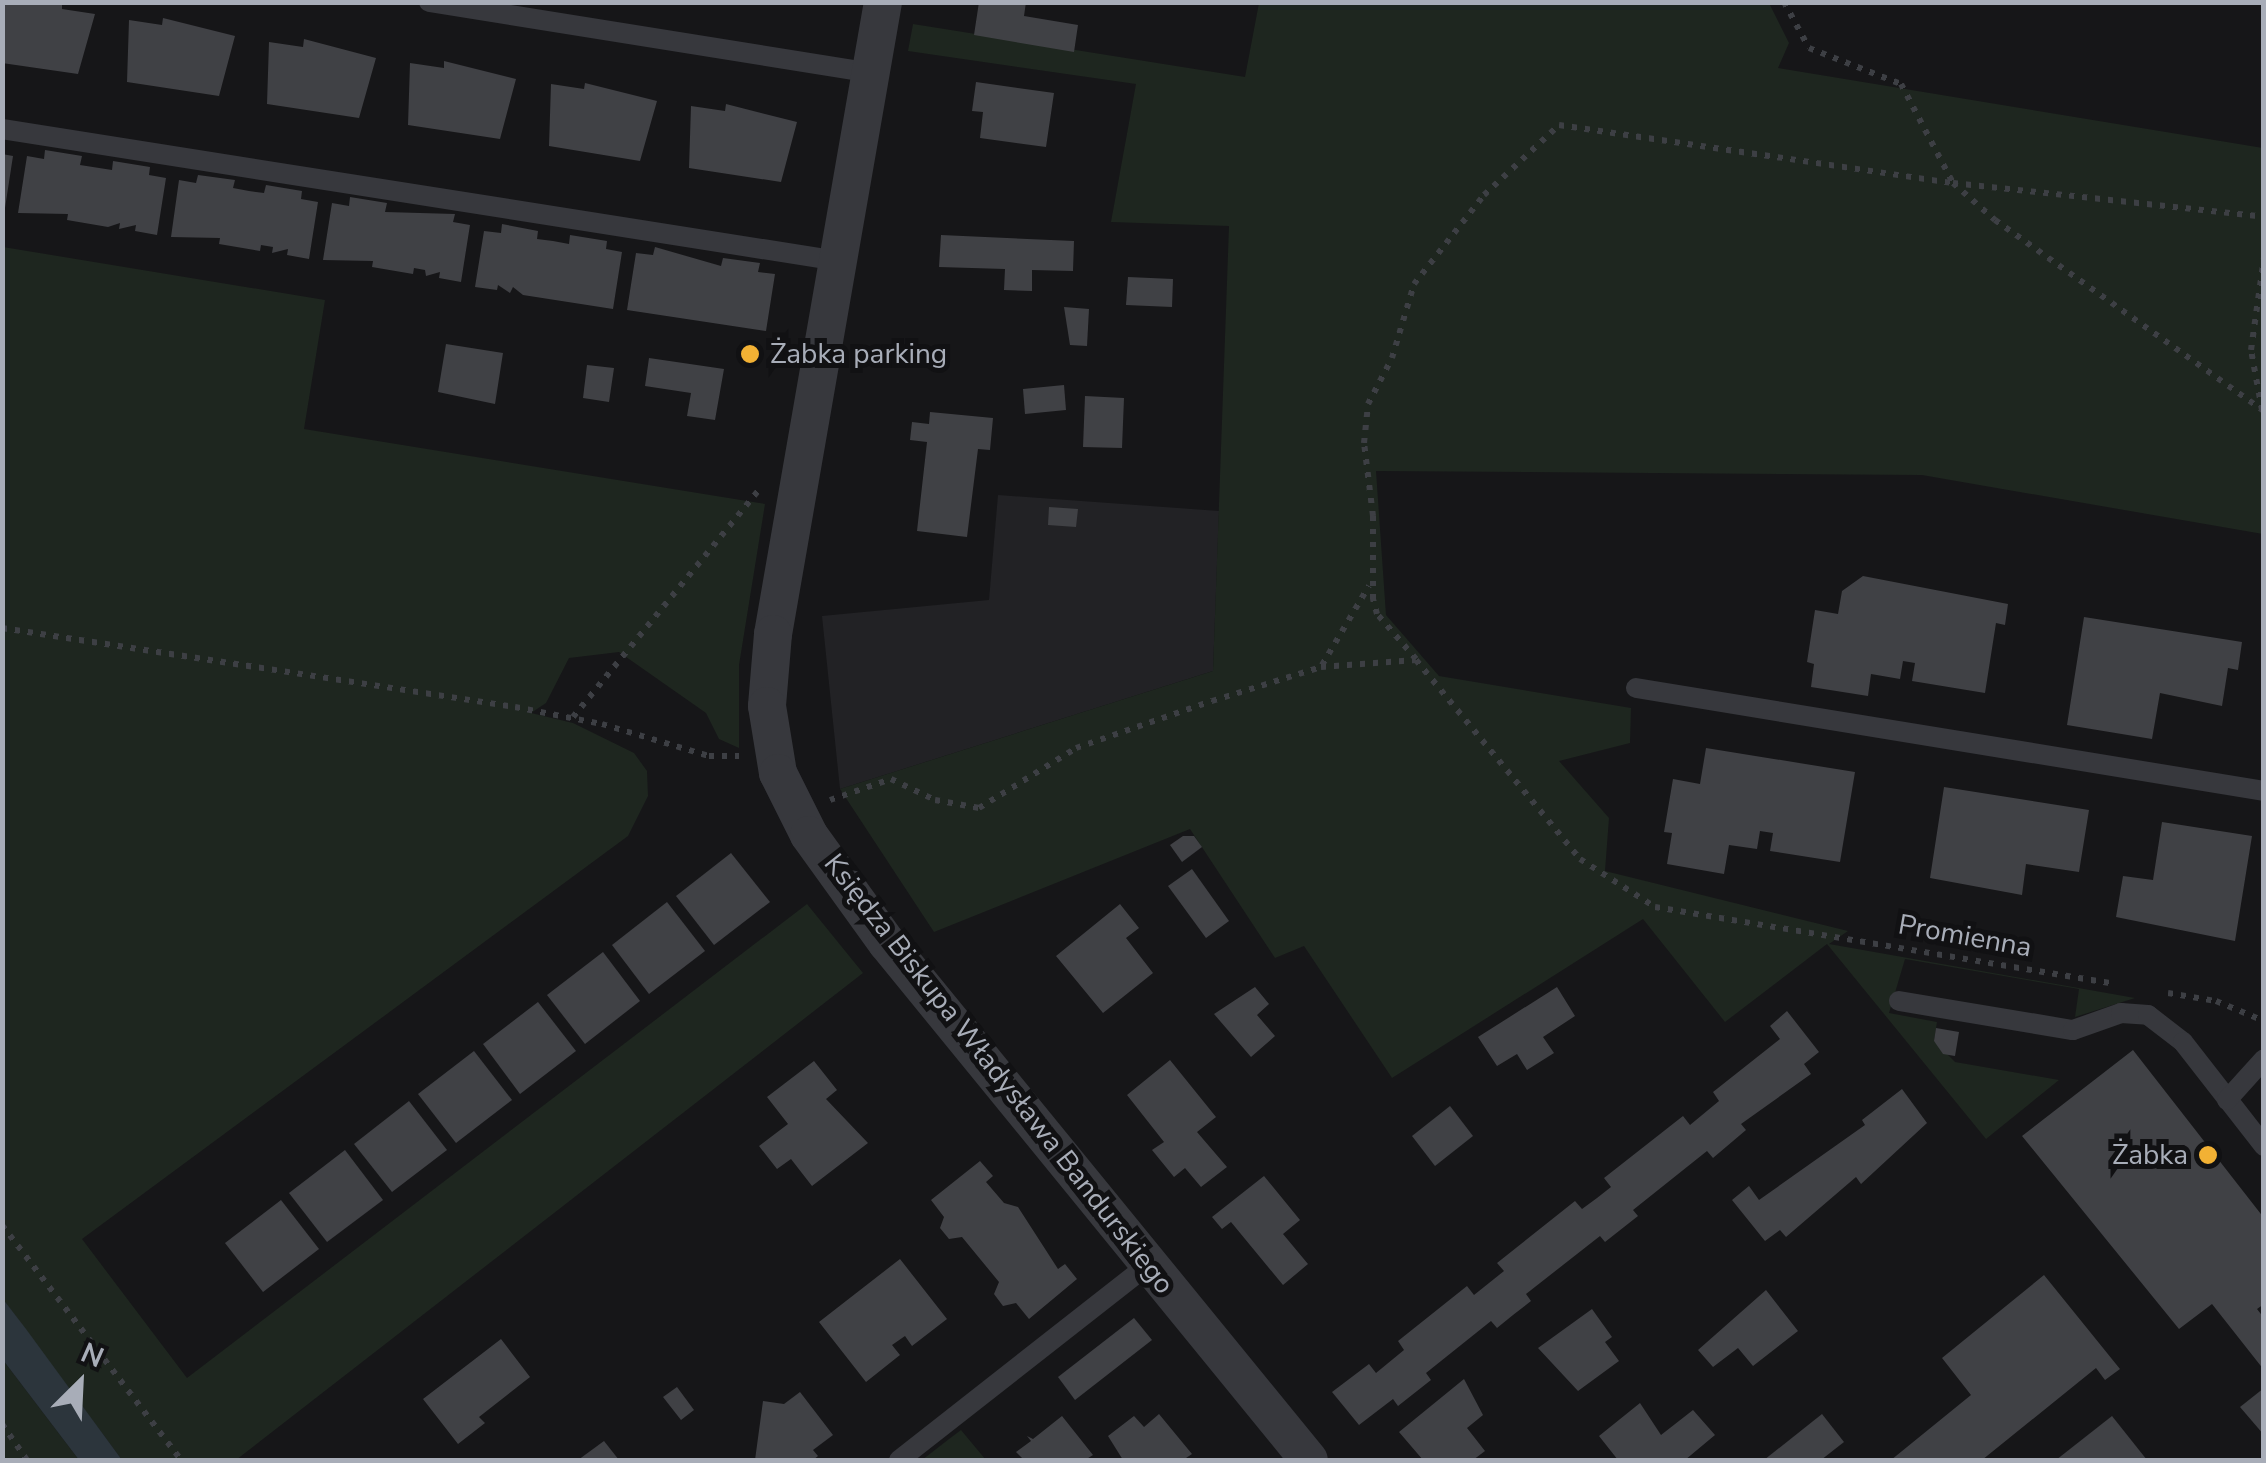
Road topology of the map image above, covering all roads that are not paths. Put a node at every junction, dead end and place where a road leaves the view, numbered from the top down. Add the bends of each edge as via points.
1 (428, 2) edge
2 (883, 2) edge
3 (871, 73) junction
4 (2, 130) edge
5 (838, 261) junction
6 (1636, 688) dead end
7 (2264, 791) edge
8 (1899, 1001) dead end
9 (2264, 1060) edge
10 (2227, 1100) junction
11 (2264, 1146) edge
12 (1149, 1264) junction
13 (900, 1460) edge
14 (1309, 1460) edge

1 - 3 lane
2 - 3 street, Księdza Biskupa Władysława Bandurskiego
3 - 5 street, Księdza Biskupa Władysława Bandurskiego
4 - 5 lane
5 - 12 street, Księdza Biskupa Władysława Bandurskiego via 773,634 767,706 773,754 798,816 887,943
6 - 7 lane
8 - 10 lane via 2073,1030 2121,1013 2148,1015 2184,1042
9 - 10 lane
10 - 11 lane
12 - 13 lane
12 - 14 street, Księdza Biskupa Władysława Bandurskiego

